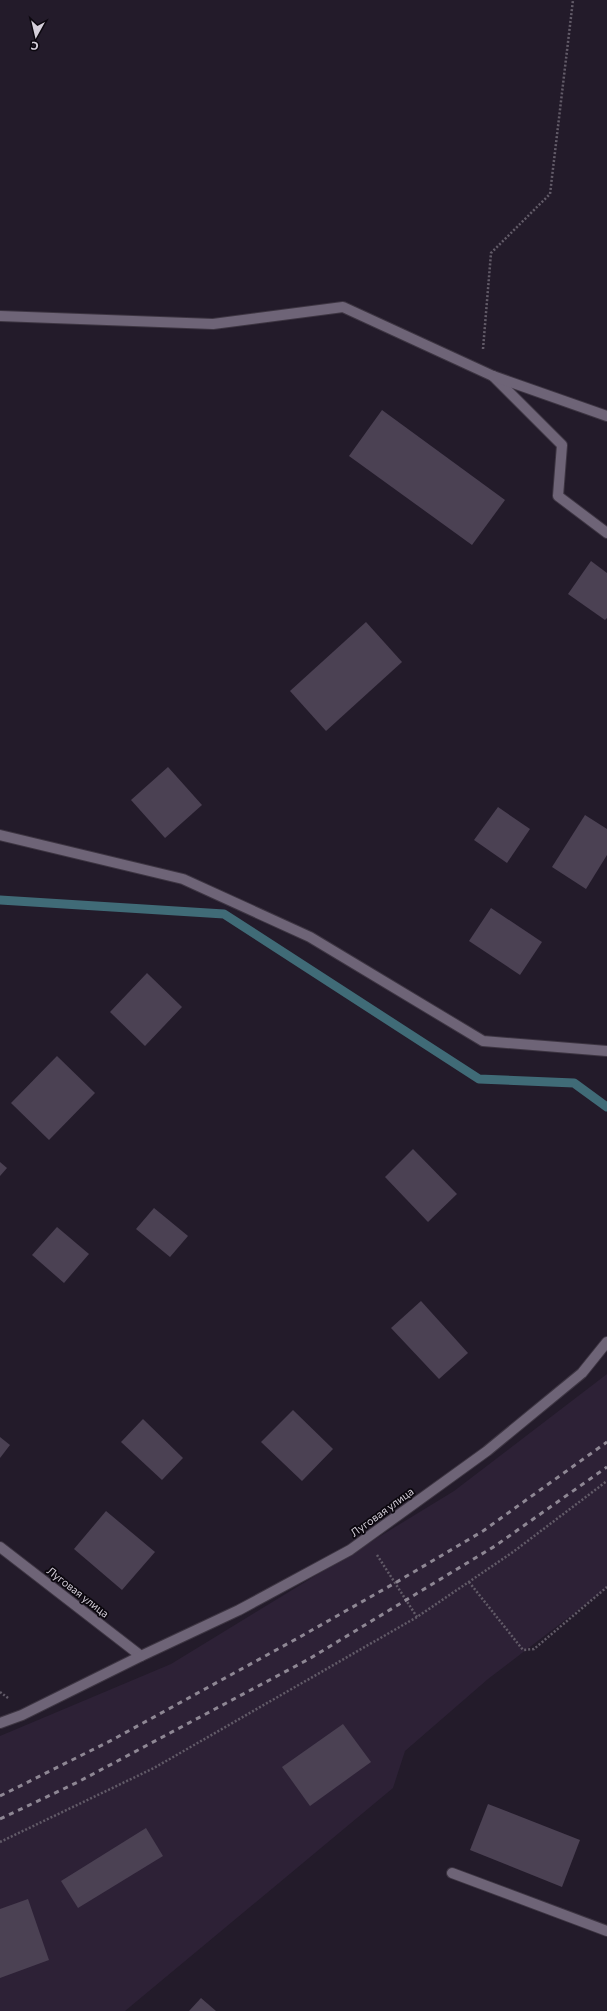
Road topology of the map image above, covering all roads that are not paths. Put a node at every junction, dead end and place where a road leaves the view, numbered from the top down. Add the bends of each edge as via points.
1 (0, 316) edge
2 (493, 376) junction
3 (607, 416) edge
4 (607, 534) edge
5 (0, 835) edge
6 (607, 1051) edge
7 (607, 1342) edge
8 (0, 1548) edge
9 (141, 1656) junction
10 (0, 1723) edge
11 (452, 1873) dead end
12 (607, 1931) edge

1 - 2 street via 213,324 343,307
2 - 3 street
2 - 4 street via 562,445 558,496
5 - 6 street via 183,879 310,937 483,1041
7 - 9 street, Луговая улица via 582,1373 487,1451 350,1550 239,1610
8 - 9 street, Луговая улица
9 - 10 street, Луговая улица via 22,1715
11 - 12 street

